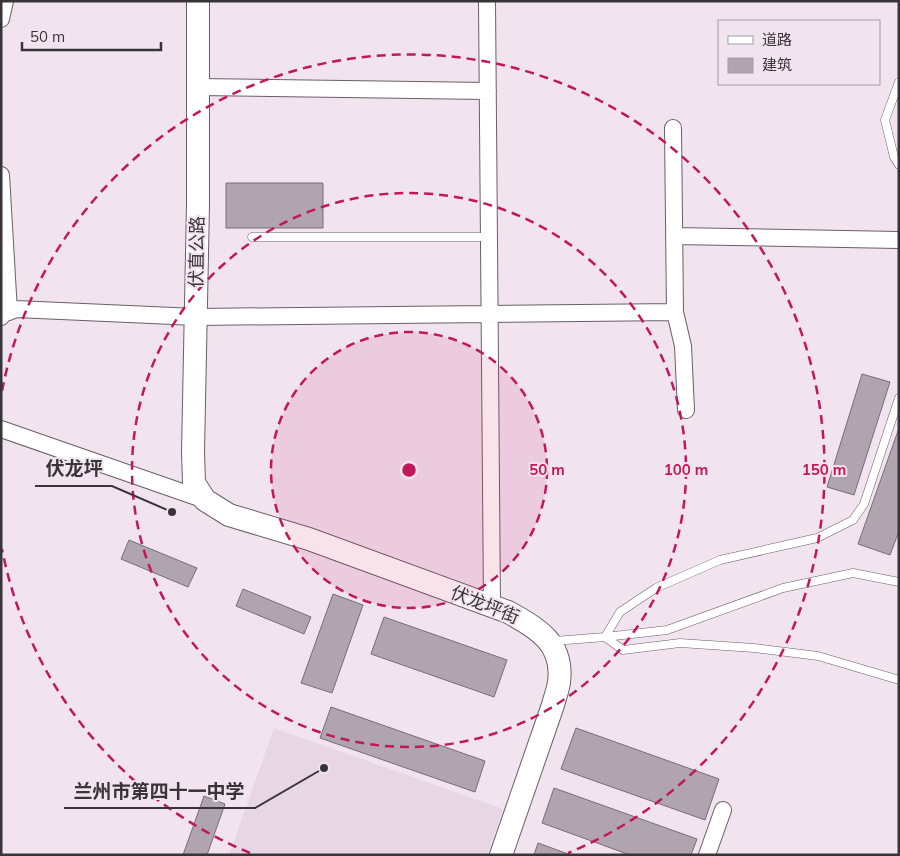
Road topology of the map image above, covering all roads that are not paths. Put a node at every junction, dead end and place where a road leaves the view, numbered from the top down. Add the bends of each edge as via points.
1 (4, 1) edge
2 (198, 1) edge
3 (487, 1) edge
4 (1, 19) edge
5 (899, 82) edge
6 (198, 88) junction
7 (488, 91) junction
8 (672, 128) dead end
9 (899, 164) edge
10 (1, 175) edge
11 (674, 236) junction
12 (252, 237) dead end
13 (489, 237) junction
14 (899, 240) edge
15 (675, 312) junction
16 (5, 314) edge
17 (490, 314) junction
18 (196, 317) junction
19 (899, 398) edge
20 (686, 410) dead end
21 (1, 429) edge
22 (205, 500) junction
23 (899, 582) edge
24 (492, 606) junction
25 (605, 637) junction
26 (550, 641) junction
27 (899, 680) edge
28 (723, 810) dead end
29 (501, 855) edge
30 (706, 855) edge

1 - 4 street
2 - 6 main road, 伏直公路
3 - 7 street
5 - 9 lane via 885,120 894,157
6 - 7 street
6 - 18 main road, 伏直公路
7 - 13 street
8 - 11 street
10 - 16 street
11 - 14 street
11 - 15 street
12 - 13 lane
13 - 17 street
15 - 17 street
15 - 20 street via 683,346
16 - 18 street via 16,309
17 - 18 street
17 - 24 street
18 - 22 main road, 伏直公路 via 194,483
19 - 25 lane via 864,504 853,520 817,538 720,560 656,588 620,612
21 - 22 street
22 - 24 main road, 伏龙坪街 via 229,515 309,539
23 - 25 lane via 853,573 783,588 667,630
24 - 26 main road, 伏龙坪街 via 533,625
25 - 26 lane
25 - 27 lane via 623,650 680,643 818,656
26 - 29 main road, 伏龙坪街 via 559,660 559,682
28 - 30 street

